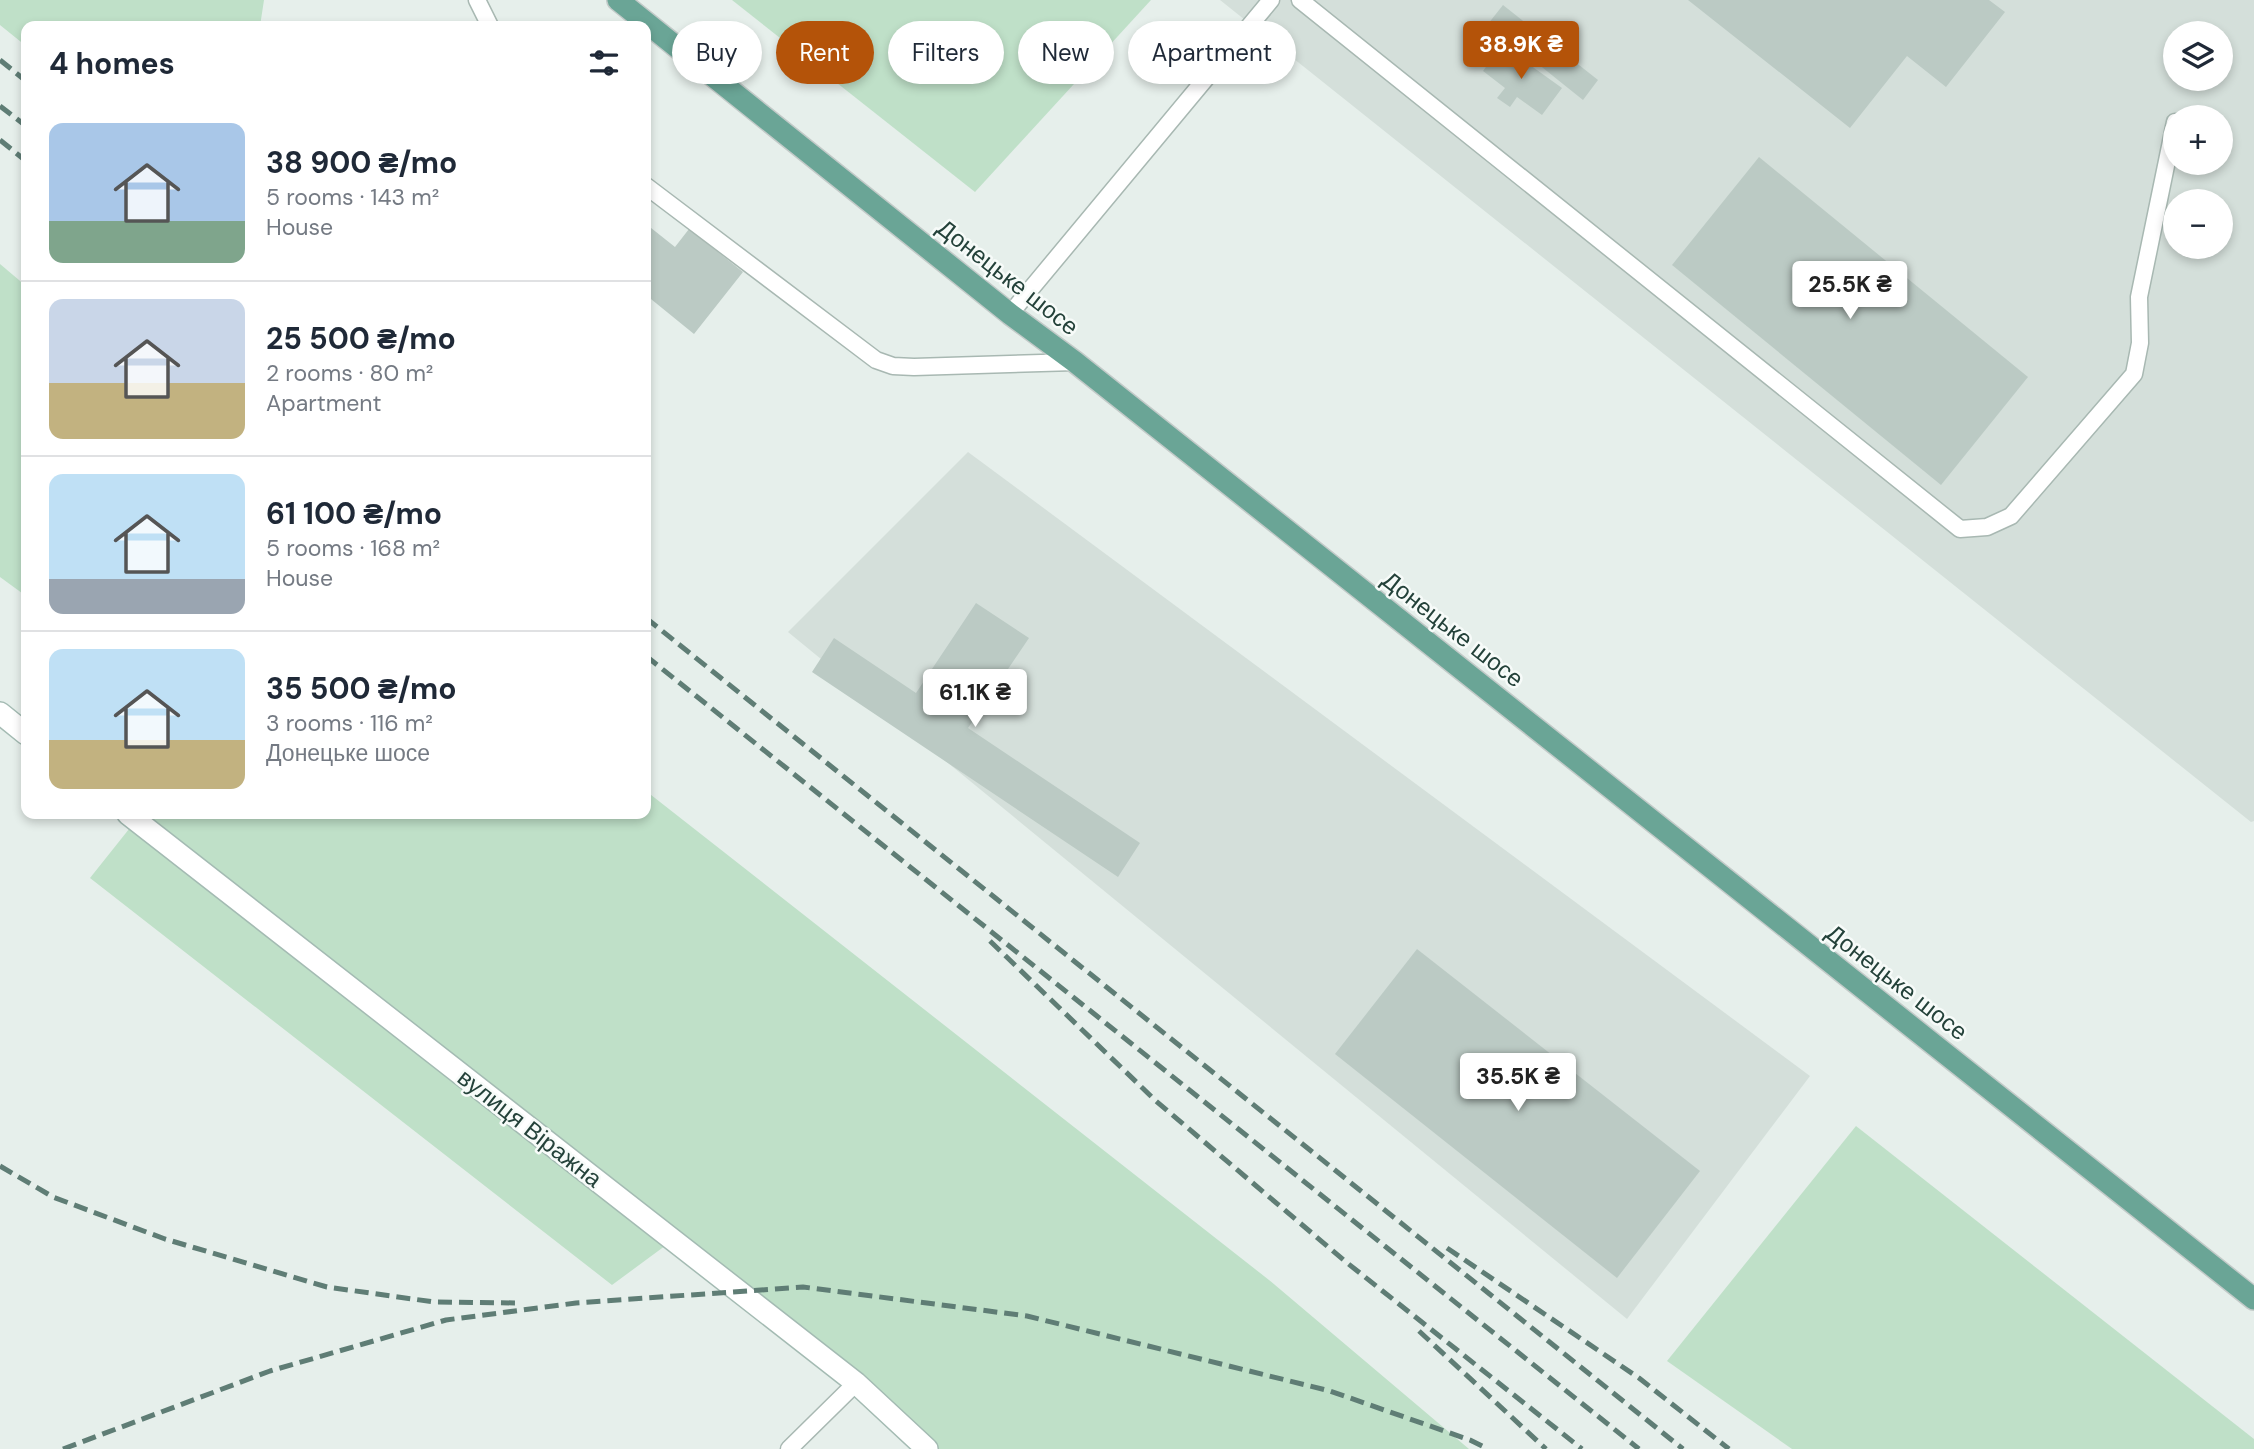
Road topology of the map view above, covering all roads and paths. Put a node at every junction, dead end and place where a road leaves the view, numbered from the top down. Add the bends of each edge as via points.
1 (477, 0) edge
2 (618, 0) edge
3 (1271, 0) edge
4 (1300, 0) edge
5 (488, 21) edge
6 (644, 21) edge
7 (651, 26) edge
8 (2164, 175) edge
9 (651, 190) edge
10 (1010, 314) junction
11 (1075, 362) junction
12 (0, 713) edge
13 (21, 730) edge
14 (134, 819) edge
15 (2254, 1299) edge
16 (856, 1383) junction
17 (789, 1449) edge
18 (927, 1449) edge

1 - 5 lane
2 - 6 main road, Донецьке шосе
3 - 10 lane
4 - 8 lane via 1960,529 1987,527 2011,516 2134,374 2140,343 2139,297
7 - 10 main road, Донецьке шосе
9 - 11 lane via 876,360 914,367
10 - 11 main road, Донецьке шосе
11 - 15 main road, Донецьке шосе
12 - 13 main road
14 - 16 main road, вулиця Віражна
16 - 17 lane
16 - 18 main road, вулиця Віражна

